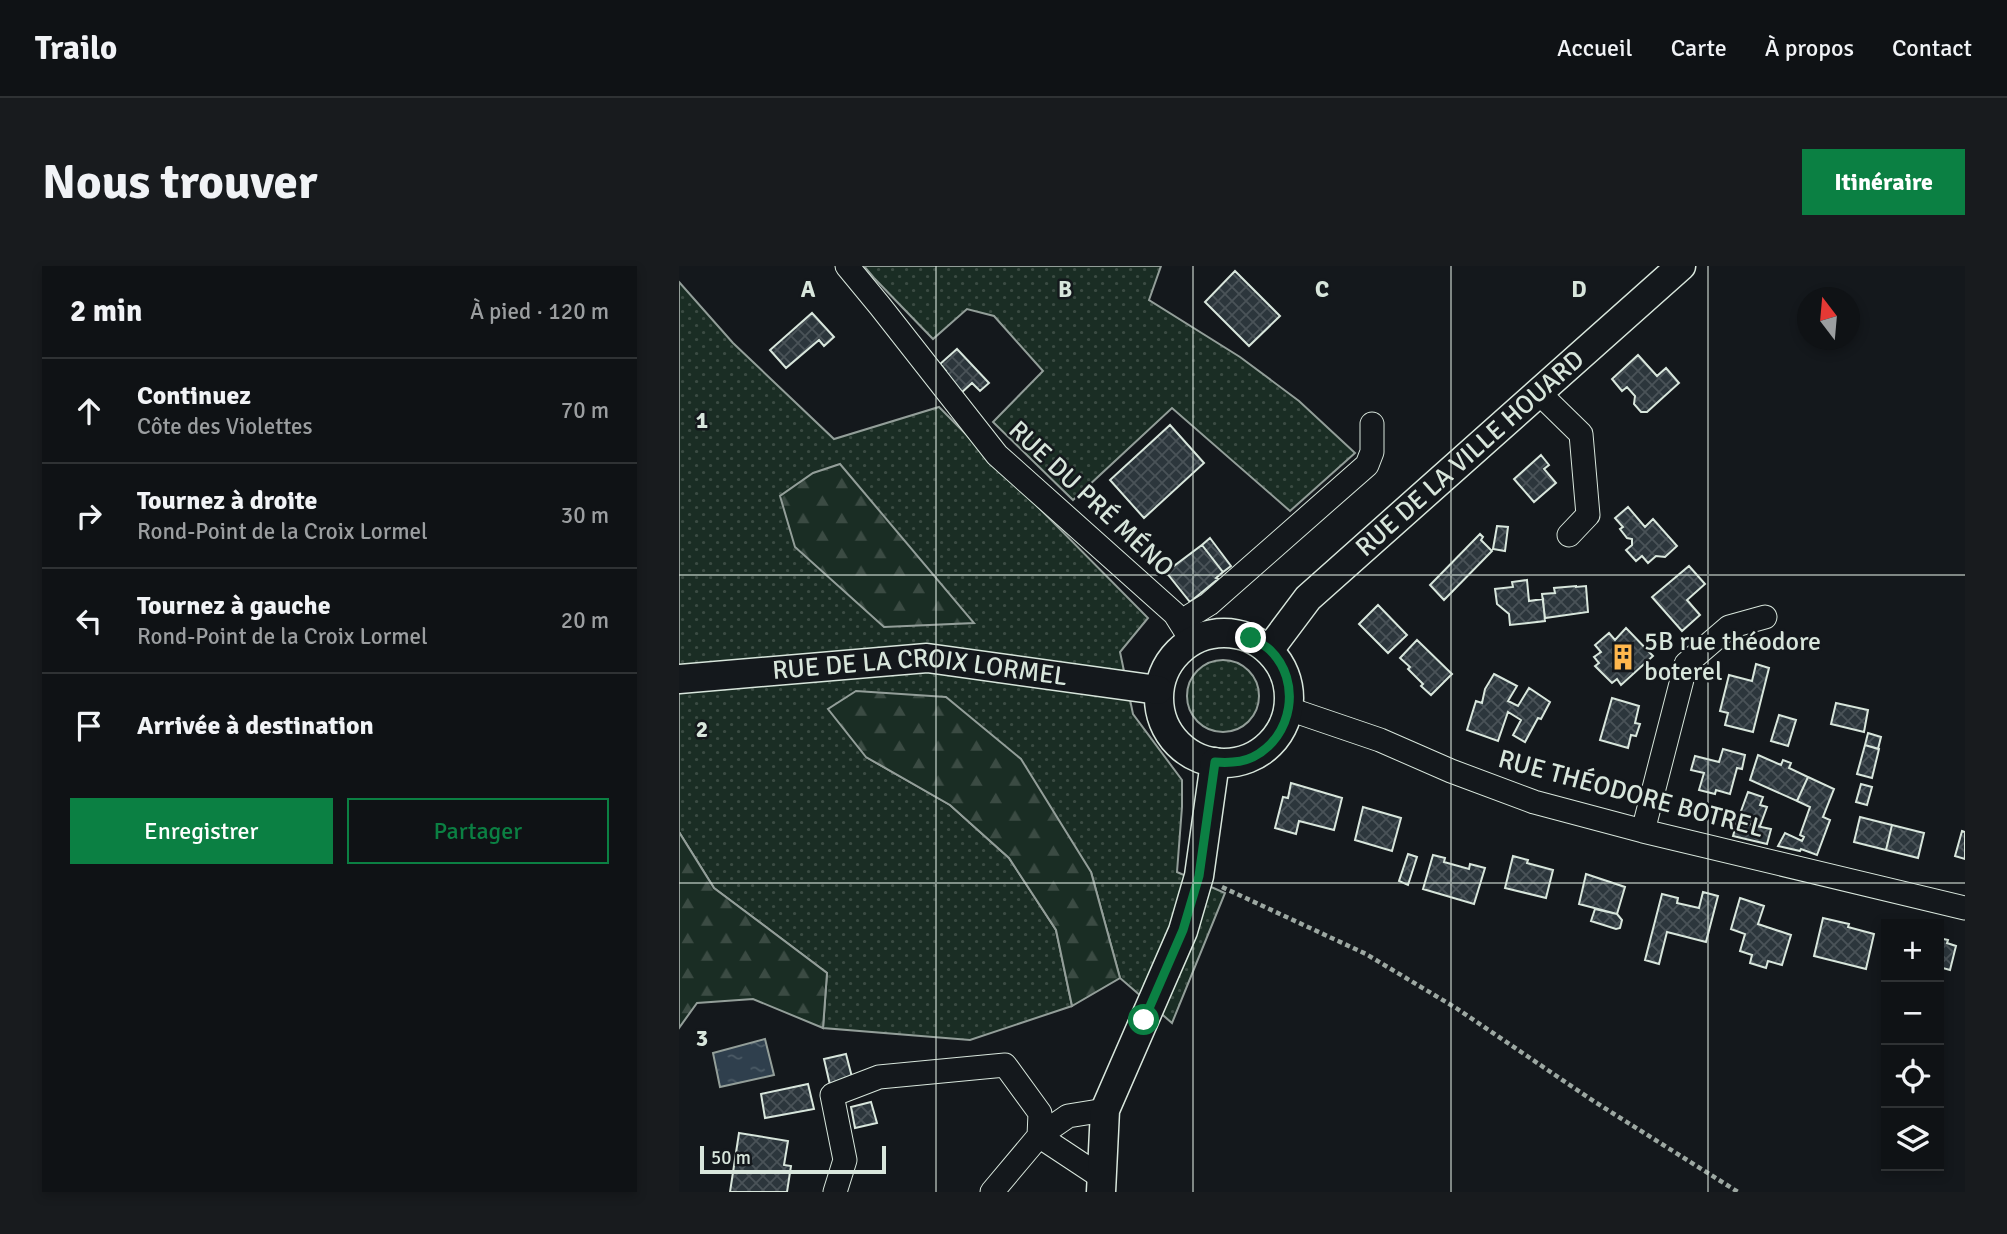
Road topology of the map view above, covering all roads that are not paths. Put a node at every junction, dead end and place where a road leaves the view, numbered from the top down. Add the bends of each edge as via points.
1 (846, 266) edge
2 (1681, 266) edge
3 (1539, 393) junction
4 (1372, 424) dead end
5 (1569, 536) dead end
6 (1765, 617) dead end
7 (1186, 631) junction
8 (1269, 650) junction
9 (679, 679) edge
10 (1158, 690) junction
11 (1289, 709) junction
12 (1215, 762) junction
13 (1643, 831) junction
14 (1965, 908) edge
15 (1105, 1110) junction
16 (1039, 1136) junction
17 (1101, 1184) edge
18 (835, 1192) edge
19 (992, 1192) edge

1 - 7 street, RUE DU PRÉ MÉNO via 997,455 1175,614
2 - 3 street, RUE DE LA VILLE HOUARD
3 - 5 street via 1581,434 1588,514
3 - 8 street, RUE DE LA VILLE HOUARD via 1308,598
4 - 7 street via 1367,465 1209,604
6 - 13 street via 1729,627 1686,664
7 - 8 street via 1230,632
7 - 10 street
8 - 11 street via 1286,677
9 - 10 street, RUE DE LA CROIX LORMEL via 927,658
10 - 12 street via 1165,729 1191,755
11 - 12 street via 1270,746 1232,763
11 - 13 street, RUE THÉODORE BOTREL via 1534,802
12 - 15 street via 1199,876 1183,930
13 - 14 street, RUE THÉODORE BOTREL
15 - 16 street via 1067,1116
15 - 17 street
16 - 17 street
16 - 18 street via 1040,1113 1005,1065 879,1077 832,1095 845,1160
16 - 19 street

